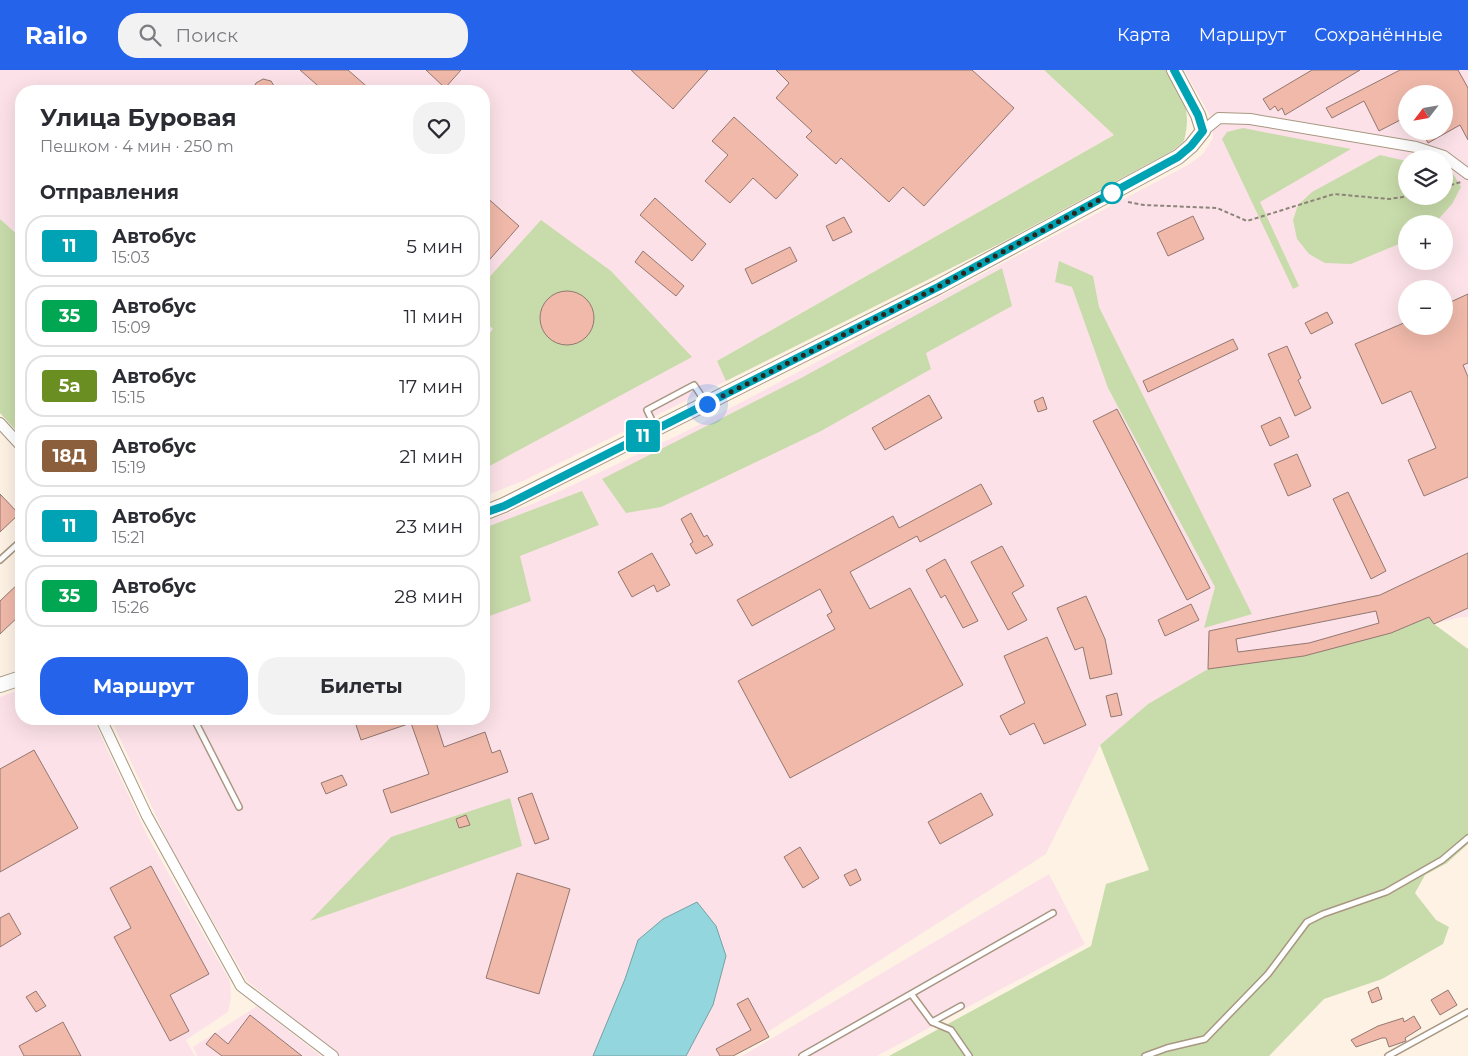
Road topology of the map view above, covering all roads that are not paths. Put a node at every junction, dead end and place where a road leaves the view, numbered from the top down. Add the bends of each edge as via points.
1 (1174, 70) edge
2 (1203, 131) junction
3 (1468, 174) edge
4 (707, 404) junction
5 (0, 423) edge
6 (656, 429) junction
7 (15, 439) edge
8 (490, 511) edge
9 (15, 546) edge
10 (0, 560) edge
11 (15, 680) edge
12 (0, 686) edge
13 (104, 725) edge
14 (197, 725) edge
15 (239, 807) dead end
16 (1468, 838) edge
17 (1053, 913) dead end
18 (912, 995) junction
19 (961, 1006) dead end
20 (1468, 1012) edge
21 (932, 1022) junction
22 (333, 1056) edge
23 (802, 1056) edge
24 (969, 1056) edge
25 (1145, 1056) edge
26 (1388, 1056) edge

1 - 2 main road
2 - 3 street via 1219,118 1250,118 1416,147 1444,156
2 - 4 main road via 1191,146 1148,173 938,287
4 - 6 main road
4 - 6 lane via 694,385 647,410
5 - 7 street
6 - 8 main road
9 - 10 lane
11 - 12 main road
13 - 22 street via 147,816 241,986
14 - 15 lane
16 - 25 lane via 1442,860 1386,892 1307,922 1268,974 1205,1040
17 - 18 lane
18 - 21 lane
18 - 23 lane
19 - 21 lane
20 - 26 lane
21 - 24 lane via 951,1030

